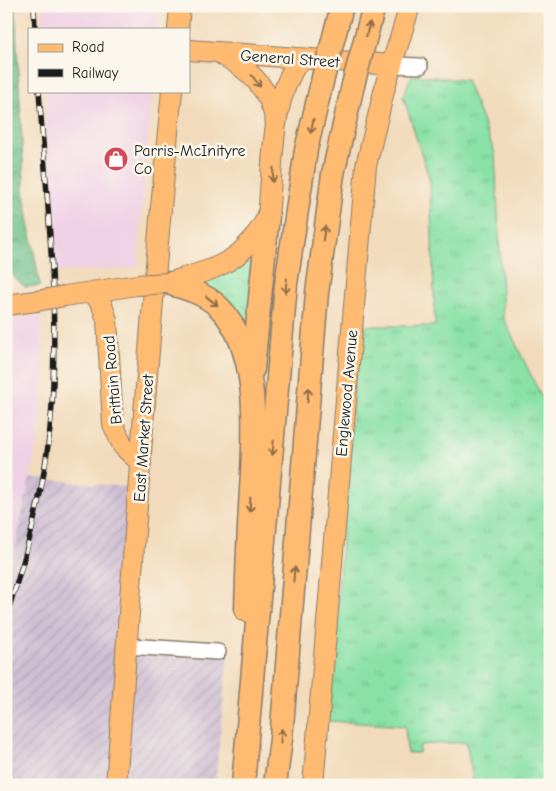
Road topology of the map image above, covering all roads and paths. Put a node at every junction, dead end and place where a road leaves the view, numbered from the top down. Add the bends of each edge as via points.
1 (180, 6) edge
2 (342, 6) edge
3 (374, 6) edge
4 (410, 6) edge
5 (178, 28) edge
6 (190, 50) edge
7 (218, 53) junction
8 (299, 60) junction
9 (392, 65) junction
10 (420, 66) dead end
11 (172, 92) edge
12 (276, 126) junction
13 (268, 216) junction
14 (167, 283) junction
15 (93, 292) junction
16 (6, 306) edge
17 (250, 390) junction
18 (141, 463) junction
19 (128, 646) junction
20 (218, 652) dead end
21 (116, 785) edge
22 (243, 785) edge
23 (275, 785) edge
24 (312, 785) edge

1 - 5 main road
2 -> 22 highway, bridge via 305,158 286,284
23 -> 3 highway, bridge via 317,293 333,174
4 - 9 main road, Englewood Avenue
6 - 7 main road, General Street
7 - 8 main road, General Street
7 -> 12 main road via 243,66 259,84
8 - 9 main road, General Street
8 - 12 main road via 285,82
9 - 10 street
9 - 24 main road, Englewood Avenue via 366,166
11 - 18 main road, East Market Street
12 -> 13 main road
13 - 14 main road via 247,246 232,260 218,268
13 - 17 highway
14 - 15 main road, bridge
14 -> 17 highway via 204,295 225,314 240,340
15 - 16 main road, bridge
15 - 18 main road, Brittain Road via 102,305 106,320 113,424 123,446
17 -> 22 highway via 253,427 244,651
18 - 19 main road, East Market Street
19 - 20 street
19 - 21 main road, East Market Street

